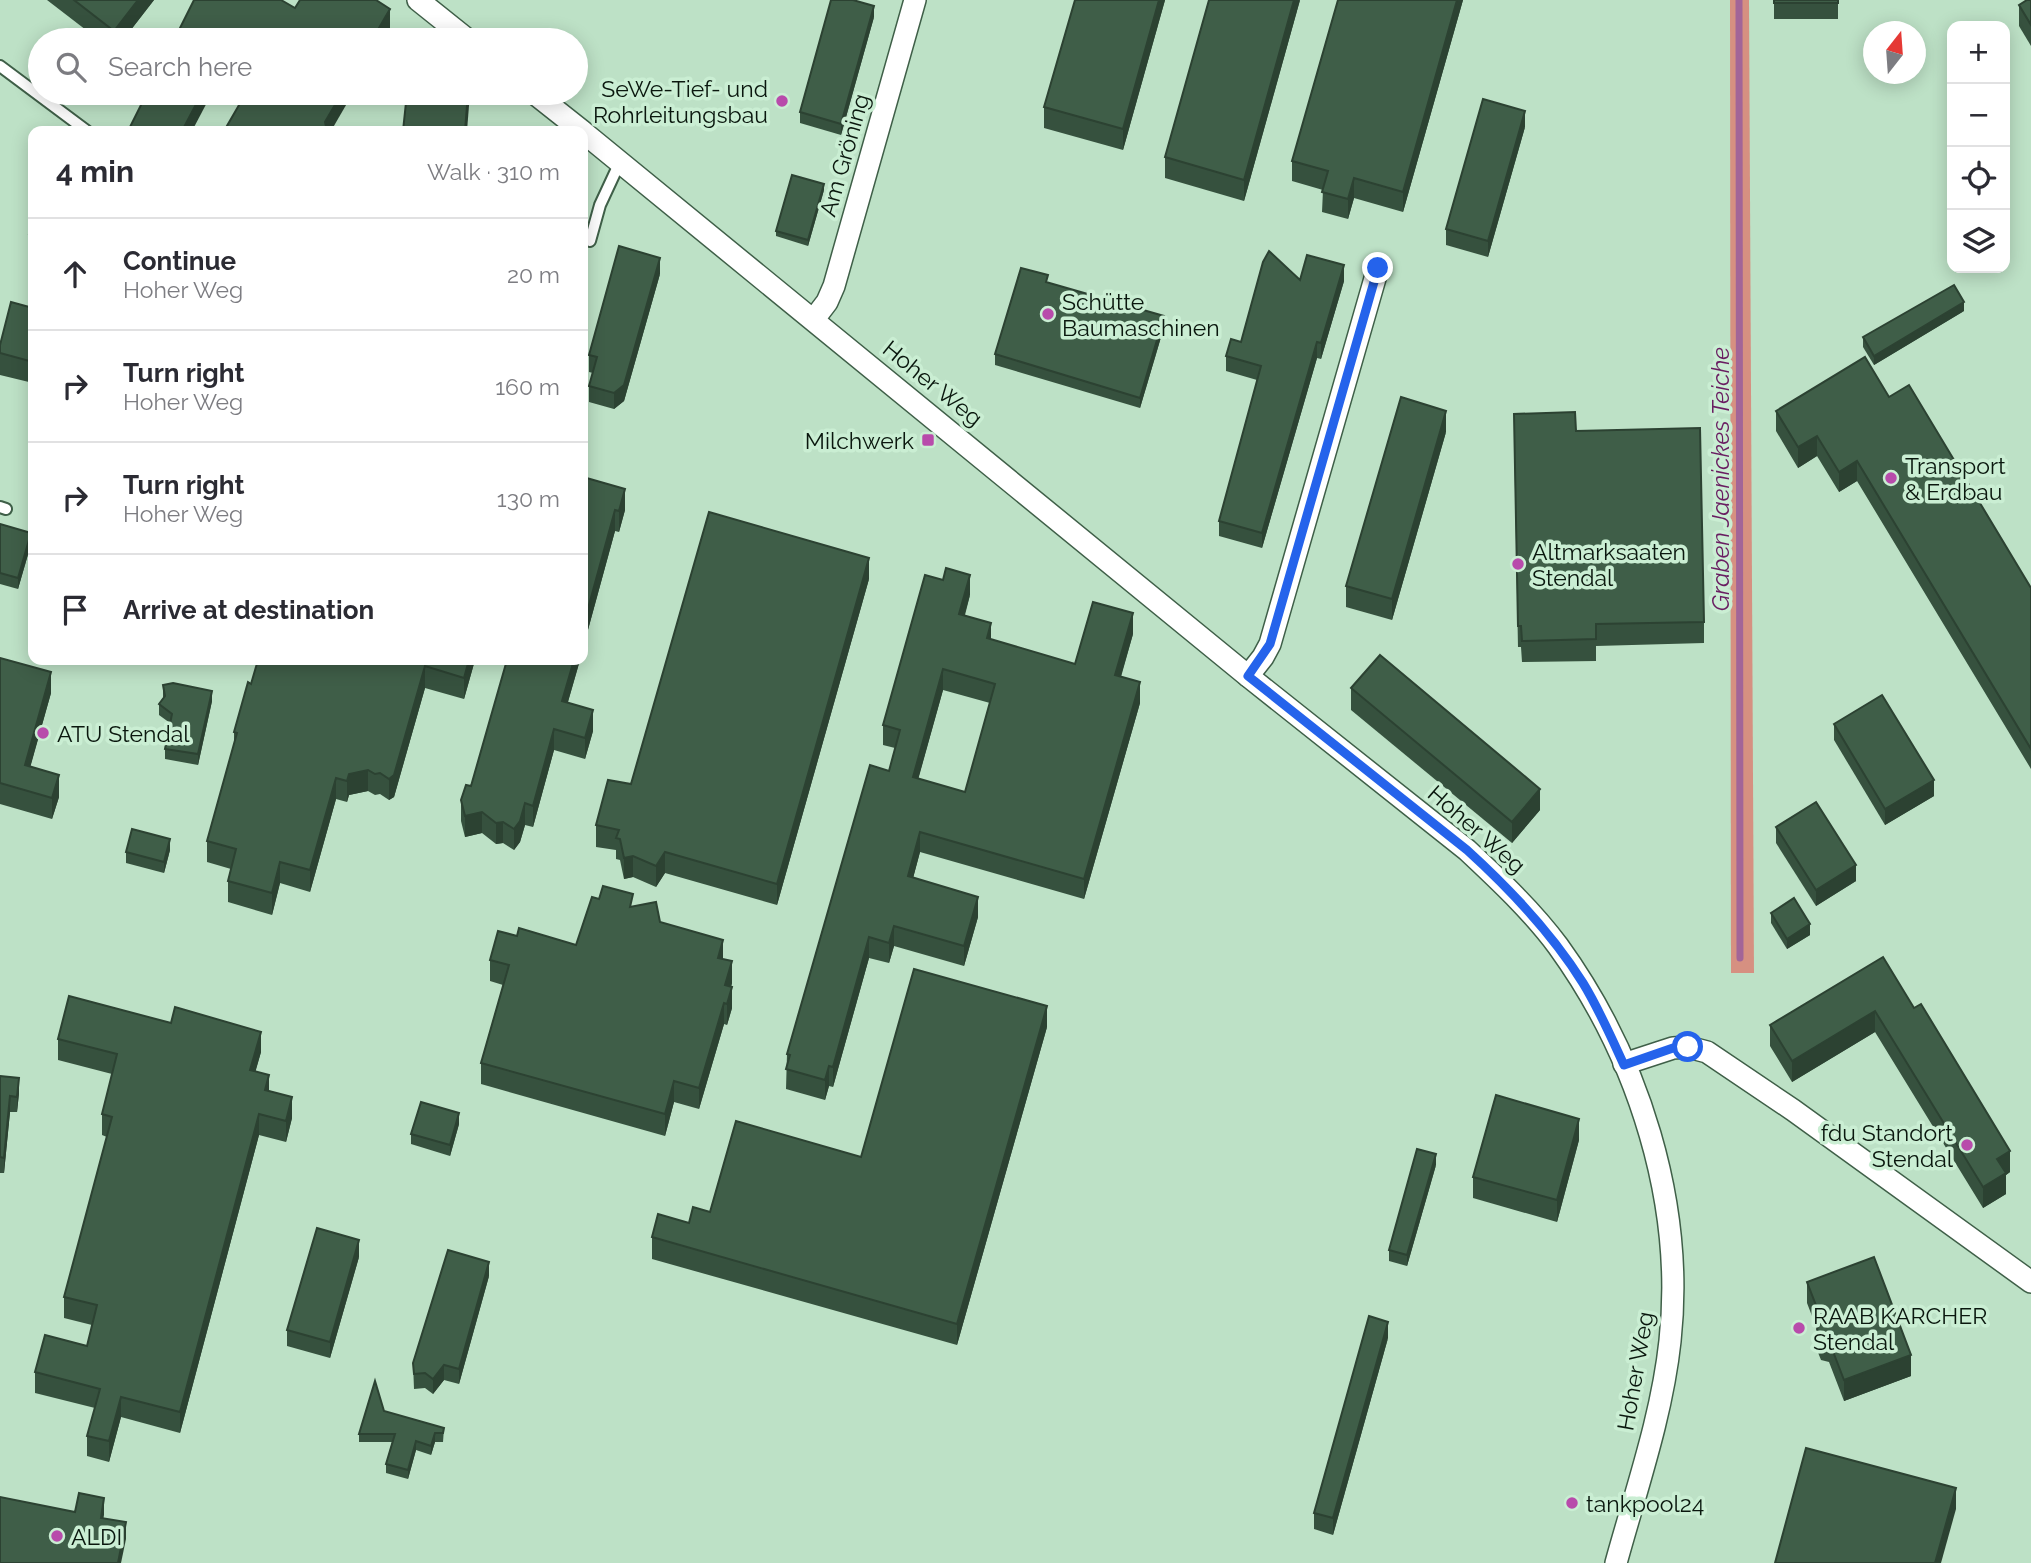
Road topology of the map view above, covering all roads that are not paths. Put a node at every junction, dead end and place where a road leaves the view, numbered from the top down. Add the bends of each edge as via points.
1 (418, 0) edge
2 (915, 0) edge
3 (453, 28) edge
4 (0, 66) edge
5 (28, 87) edge
6 (52, 105) edge
7 (549, 105) edge
8 (80, 126) edge
9 (575, 126) edge
10 (588, 137) edge
11 (620, 162) junction
12 (590, 241) dead end
13 (1378, 268) dead end
14 (814, 319) junction
15 (1248, 676) junction
16 (1624, 1065) junction
17 (2031, 1282) edge
18 (1616, 1563) edge

1 - 3 street
2 - 14 street, Am Gröning via 834,286
4 - 5 lane
6 - 8 lane
7 - 9 street, Hoher Weg
10 - 11 street, Hoher Weg
11 - 12 lane
11 - 14 street, Hoher Weg
13 - 15 street via 1270,644
14 - 15 street, Hoher Weg
15 - 16 street, Hoher Weg via 1500,881 1557,945 1583,984
16 - 17 street via 1673,1048 1707,1052
16 - 18 street, Hoher Weg via 1663,1184 1674,1293 1657,1411

